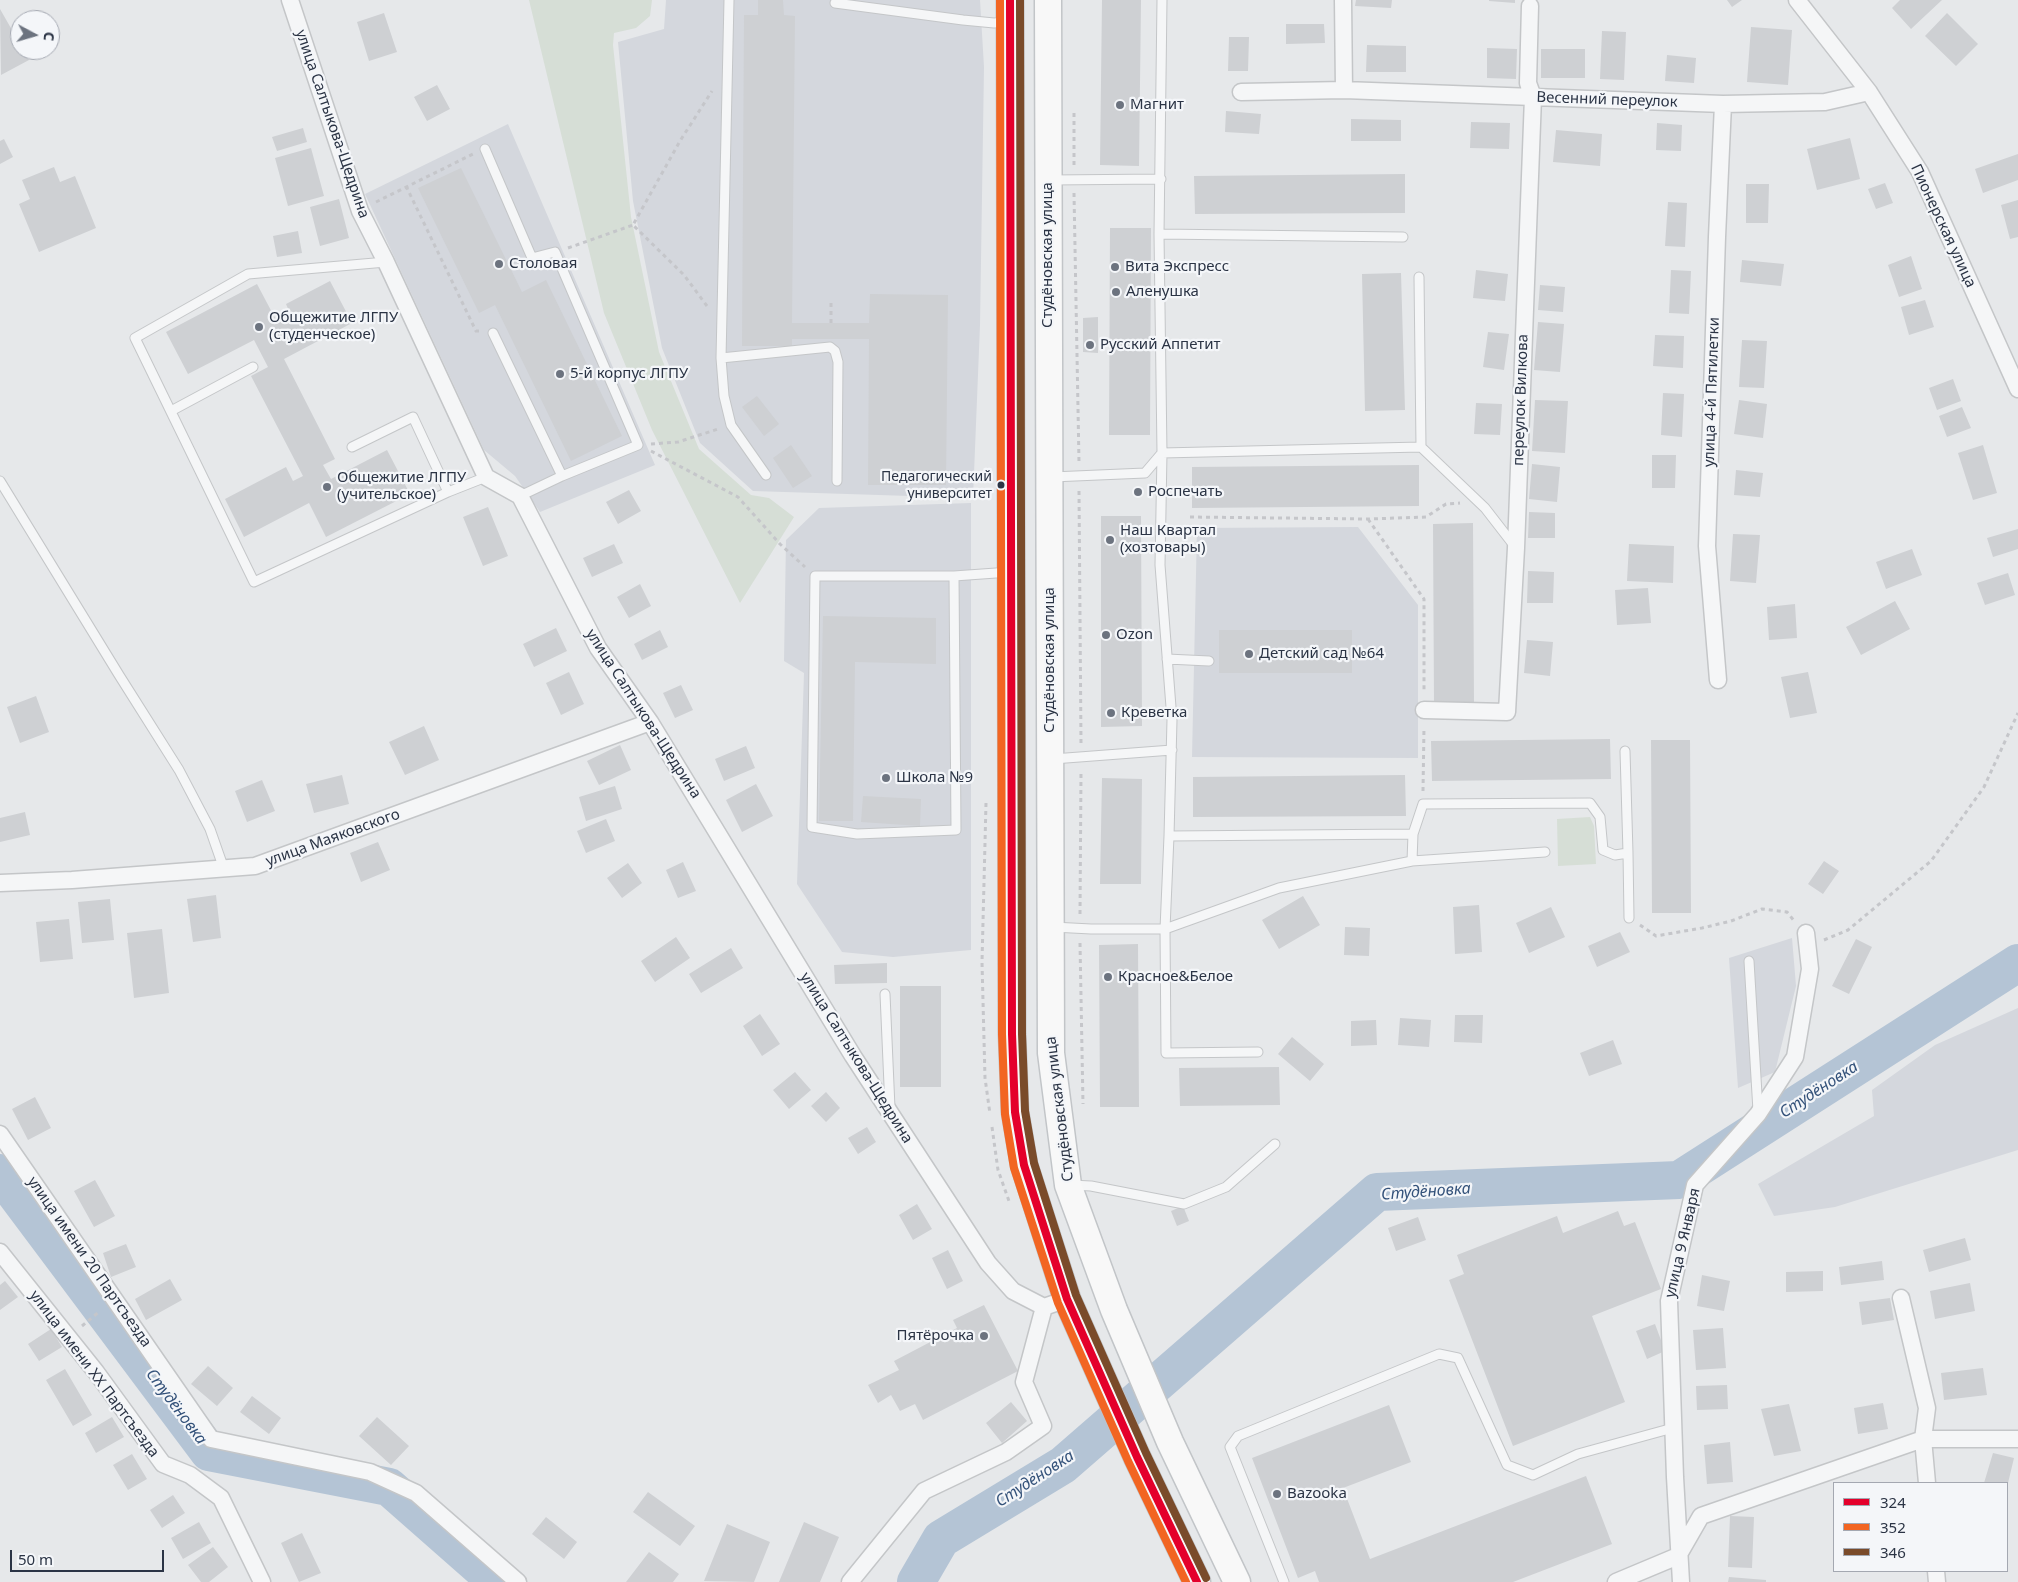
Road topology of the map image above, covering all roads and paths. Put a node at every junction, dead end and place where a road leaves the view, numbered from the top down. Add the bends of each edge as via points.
1 (290, 0) edge
2 (729, 0) edge
3 (1048, 0) edge
4 (1162, 0) edge
5 (1343, 0) edge
6 (1797, 0) edge
7 (836, 3) dead end
8 (1530, 6) dead end
9 (1010, 11) edge
10 (728, 66) junction
11 (1344, 90) junction
12 (1242, 92) dead end
13 (1868, 92) junction
14 (1533, 97) junction
15 (1723, 104) junction
16 (1074, 108) dead end
17 (485, 149) joint
18 (1161, 179) junction
19 (1048, 180) junction
20 (1074, 180) junction
21 (406, 186) junction
22 (360, 211) junction
23 (633, 225) junction
24 (1159, 234) junction
25 (1403, 237) dead end
26 (555, 252) junction
27 (386, 262) junction
28 (1419, 277) dead end
29 (831, 299) dead end
30 (831, 323) dead end
31 (722, 324) junction
32 (493, 333) joint
33 (721, 358) junction
34 (253, 367) dead end
35 (2018, 389) edge
36 (172, 412) junction
37 (731, 425) junction
38 (638, 445) junction
39 (352, 447) dead end
40 (1421, 447) junction
41 (1162, 453) junction
42 (766, 475) dead end
43 (1079, 475) junction
44 (562, 476) junction
45 (486, 477) junction
46 (1049, 477) junction
47 (0, 481) edge
48 (837, 481) dead end
49 (448, 492) junction
50 (520, 496) junction
51 (1479, 502) junction
52 (1190, 517) dead end
53 (1368, 519) junction
54 (1516, 548) junction
55 (1011, 572) junction
56 (815, 576) junction
57 (954, 576) junction
58 (1167, 659) junction
59 (1209, 661) dead end
60 (1718, 680) dead end
61 (1424, 710) junction
62 (2018, 713) edge
63 (650, 722) junction
64 (1172, 750) junction
65 (1625, 751) dead end
66 (1081, 756) junction
67 (1050, 759) junction
68 (1423, 804) junction
69 (1413, 834) junction
70 (1169, 836) junction
71 (1545, 852) dead end
72 (1628, 853) junction
73 (1412, 862) junction
74 (224, 869) junction
75 (0, 883) edge
76 (1629, 918) joint
77 (1050, 927) junction
78 (1080, 929) junction
79 (1165, 929) junction
80 (1807, 940) junction
81 (1749, 961) dead end
82 (885, 994) dead end
83 (1258, 1052) dead end
84 (890, 1112) junction
85 (1083, 1114) dead end
86 (1758, 1114) junction
87 (0, 1134) edge
88 (1275, 1144) dead end
89 (1068, 1185) junction
90 (0, 1252) edge
91 (1901, 1298) dead end
92 (114, 1299) junction
93 (1056, 1303) junction
94 (68, 1337) junction
95 (1673, 1428) junction
96 (1923, 1439) junction
97 (2018, 1439) edge
98 (1927, 1482) edge
99 (1678, 1556) junction
100 (262, 1582) edge
101 (518, 1582) edge
102 (850, 1582) edge
103 (1198, 1582) edge
104 (1237, 1582) edge
105 (1284, 1582) edge
106 (1616, 1582) edge
107 (1681, 1582) edge

1 - 22 street, улица Салтыкова-Щедрина
2 - 10 lane
3 - 19 main road, Студёновская улица
4 - 18 lane
5 - 11 street
6 - 13 street, Пионерская улица
7 - 9 lane via 994,23
8 - 14 street, переулок Вилкова via 1528,83
9 - 55 main road
10 - 23 path via 680,141
10 - 31 lane
11 - 12 street, Весенний переулок
11 - 14 street, Весенний переулок
13 - 15 street, Весенний переулок via 1825,102
13 - 35 street, Пионерская улица via 1920,172
14 - 15 street, Весенний переулок
14 - 54 street, переулок Вилкова
15 - 60 street, улица 4-й Пятилетки via 1707,546
16 - 20 path
17 - 21 path
17 - 26 lane via 532,258
18 - 20 lane
18 - 24 lane
19 - 20 lane
19 - 46 main road, Студёновская улица
20 - 43 path
21 - 22 path
21 - 32 path via 476,331
22 - 27 street, улица Салтыкова-Щедрина
23 - 26 path
23 - 31 path via 684,275
24 - 25 lane
24 - 41 lane
26 - 38 lane
27 - 36 lane via 248,274 136,338
27 - 45 street, улица Салтыкова-Щедрина
28 - 40 lane
29 - 30 path
31 - 33 lane
32 - 44 lane
33 - 37 lane via 724,396
33 - 48 lane via 830,347 835,351 838,362
34 - 36 lane
36 - 49 lane via 254,582
37 - 38 path via 678,442
37 - 42 lane
38 - 44 lane
38 - 56 path via 738,496 780,544
39 - 49 lane via 413,416
40 - 41 lane
40 - 51 lane
41 - 43 lane via 1145,473
41 - 58 lane via 1160,565
43 - 46 lane
43 - 66 path
44 - 50 lane
45 - 49 lane
45 - 50 street
46 - 67 main road, Студёновская улица
47 - 74 lane via 180,770 210,828
50 - 63 street, улица Салтыкова-Щедрина via 598,648
51 - 53 path via 1446,504 1426,517
51 - 54 lane
52 - 53 path
53 - 61 path via 1424,599
54 - 61 street, переулок Вилкова via 1507,712
55 - 57 lane
55 - 93 main road via 1015,1112
56 - 57 lane
56 - 57 lane via 812,827 857,834 956,830
58 - 59 lane
58 - 64 lane
61 - 68 path
62 - 80 path via 1984,787 1931,861 1848,930
63 - 74 street, улица Маяковского via 255,866
63 - 84 street, улица Салтыкова-Щедрина
64 - 66 lane
64 - 70 lane
65 - 72 lane
66 - 67 lane
66 - 78 path
67 - 77 main road, Студёновская улица
68 - 69 lane
68 - 72 lane via 1590,802 1600,817 1603,850 1614,855
69 - 70 lane
69 - 73 lane
70 - 79 lane
71 - 73 lane
72 - 76 lane
73 - 79 lane via 1279,888
74 - 75 street, улица Маяковского
76 - 80 path via 1656,936 1731,921 1762,909 1787,912
77 - 78 lane
77 - 89 main road, Студёновская улица via 1051,1053
78 - 79 lane
78 - 85 path
79 - 83 lane via 1166,1053
80 - 86 street, улица 9 Января via 1810,969 1795,1057
81 - 86 lane
82 - 84 lane
84 - 93 street, улица Салтыкова-Щедрина via 988,1263 1013,1291
86 - 95 street, улица 9 Января via 1695,1185 1669,1301
87 - 92 street, улица имени 20 Партсъезда
88 - 89 lane via 1226,1187 1184,1204 1091,1186
89 - 104 main road, Студёновская улица via 1114,1310 1170,1442
90 - 94 street, улица имени ХХ Партсъезда
91 - 96 street via 1927,1408
92 - 94 path
92 - 101 street, улица имени 20 Партсъезда via 211,1439 370,1472 416,1493
93 - 102 street via 1024,1382 1044,1426 1006,1452 924,1491
93 - 103 main road via 1079,1325 1137,1457
94 - 100 street, улица имени ХХ Партсъезда via 163,1464 190,1475 221,1498
95 - 99 street, улица 9 Января
95 - 105 lane via 1578,1454 1533,1475 1507,1465 1458,1358 1438,1354 1238,1436 1230,1447
96 - 97 street
96 - 98 street
96 - 99 street via 1701,1516
99 - 106 street
99 - 107 street, улица 9 Января

